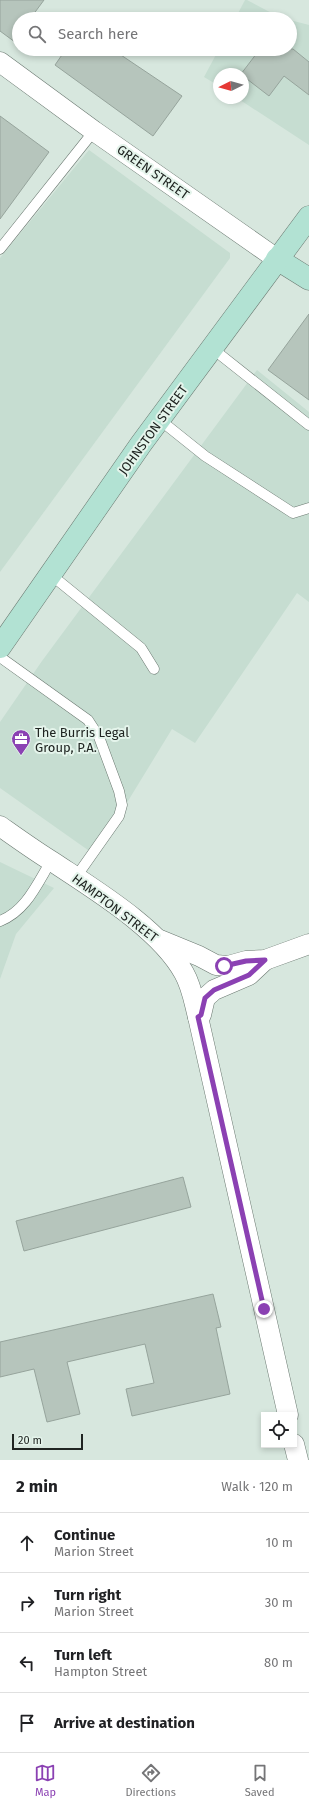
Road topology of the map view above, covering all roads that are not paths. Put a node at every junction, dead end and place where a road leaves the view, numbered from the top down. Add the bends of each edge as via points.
1 (0, 62) edge
2 (94, 131) junction
3 (309, 216) edge
4 (0, 249) edge
5 (277, 259) junction
6 (309, 279) edge
7 (213, 349) junction
8 (160, 420) junction
9 (309, 425) edge
10 (309, 508) edge
11 (50, 574) junction
12 (0, 647) edge
13 (0, 657) edge
14 (154, 669) dead end
15 (0, 826) edge
16 (51, 861) junction
17 (76, 877) junction
18 (0, 921) edge
19 (158, 940) junction
20 (309, 944) edge
21 (265, 960) junction
22 (198, 1017) junction
23 (287, 1412) edge
24 (295, 1448) edge
25 (298, 1460) edge

1 - 2 street, GREEN STREET
2 - 4 lane
2 - 5 street, GREEN STREET
3 - 5 main road, JOHNSTON STREET
5 - 6 main road, GREEN STREET
5 - 7 main road, JOHNSTON STREET
7 - 8 main road, JOHNSTON STREET
7 - 9 lane
8 - 10 lane via 205,456 292,513
8 - 11 main road, JOHNSTON STREET
11 - 12 main road, JOHNSTON STREET
11 - 14 lane via 141,648
13 - 17 lane via 88,720 99,736 119,791 122,805 119,816
15 - 16 street, HAMPTON STREET
16 - 17 street, HAMPTON STREET
16 - 18 lane via 24,904 8,918
17 - 19 street, HAMPTON STREET
19 - 21 street via 216,965 228,966 246,961
19 - 22 street, HAMPTON STREET via 185,974 192,990
20 - 21 street
21 - 22 street via 249,975 214,990 205,998 201,1015
22 - 23 street, HAMPTON STREET
24 - 25 street

